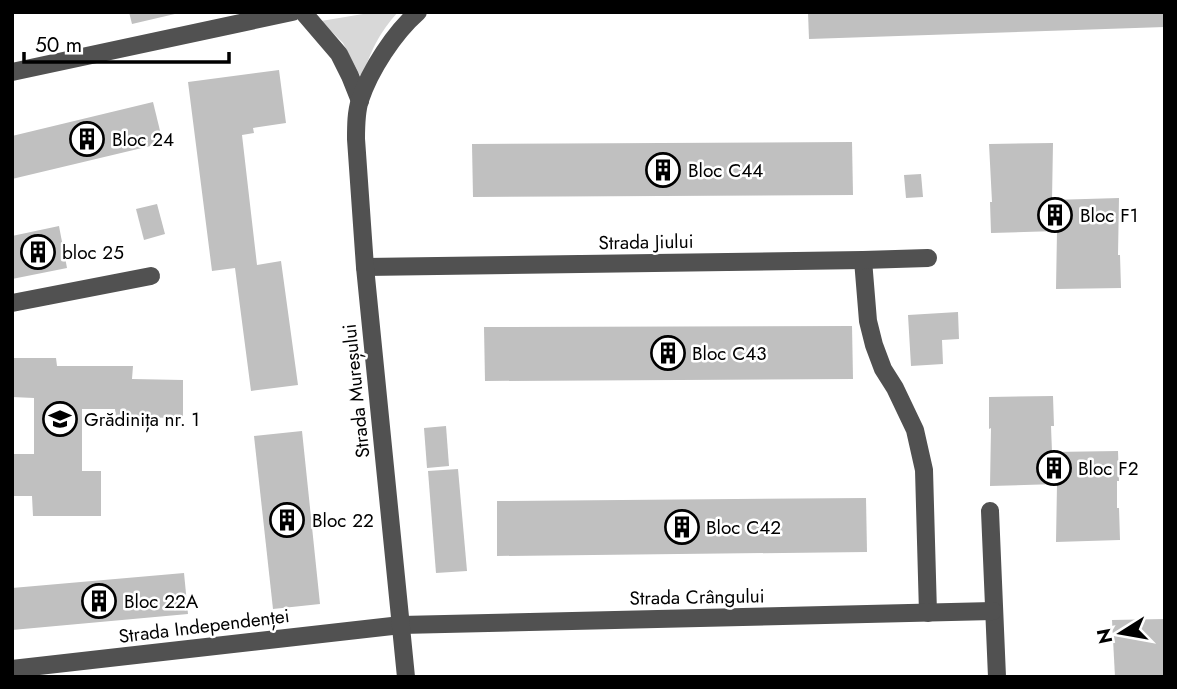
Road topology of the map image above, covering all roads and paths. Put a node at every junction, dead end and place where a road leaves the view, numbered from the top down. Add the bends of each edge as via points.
1 (292, 12) edge
2 (303, 12) edge
3 (418, 12) edge
4 (12, 72) edge
5 (360, 100) junction
6 (928, 258) dead end
7 (863, 260) junction
8 (365, 267) junction
9 (150, 276) dead end
10 (12, 303) edge
11 (990, 511) dead end
12 (993, 611) junction
13 (928, 613) junction
14 (401, 625) junction
15 (12, 670) edge
16 (406, 677) edge
17 (997, 677) edge

1 - 4 street
2 - 5 street via 339,54
3 - 5 street, Strada Mureșului via 387,49
5 - 8 street, Strada Mureșului via 356,139
6 - 7 street, Strada Jiului
7 - 8 street, Strada Jiului
7 - 13 street via 874,345 915,430 924,470
8 - 14 street, Strada Mureșului
9 - 10 street
11 - 12 street
12 - 13 street, Strada Crângului
12 - 17 street
13 - 14 street, Strada Crângului
14 - 15 street, Strada Independenței
14 - 16 street, Strada Mureșului

